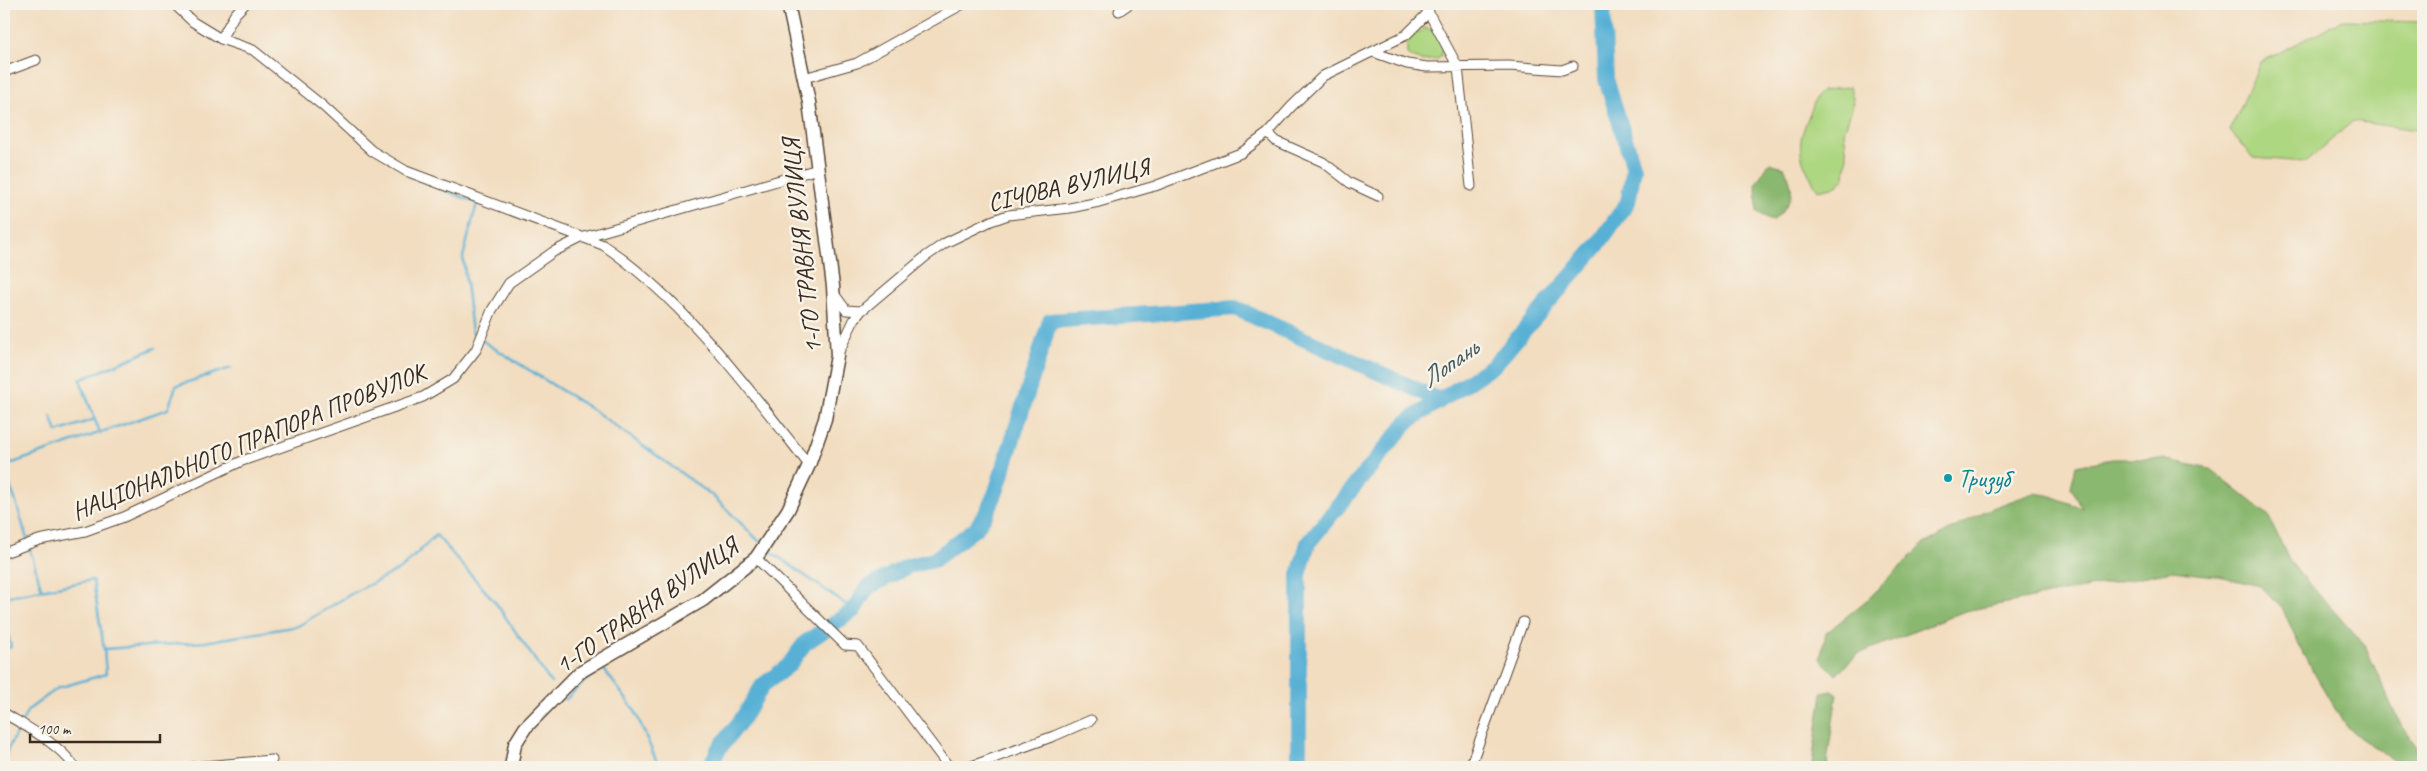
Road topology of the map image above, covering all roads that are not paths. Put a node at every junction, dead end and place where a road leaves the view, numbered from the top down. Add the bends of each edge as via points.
1 (174, 4) edge
2 (245, 4) edge
3 (788, 4) edge
4 (963, 4) edge
5 (1129, 4) edge
6 (1426, 8) edge
7 (1119, 11) dead end
8 (222, 39) junction
9 (1373, 52) junction
10 (36, 60) dead end
11 (1573, 66) dead end
12 (1458, 67) junction
13 (4, 72) edge
14 (804, 78) junction
15 (1268, 134) junction
16 (818, 169) junction
17 (1471, 186) dead end
18 (1378, 196) dead end
19 (581, 238) junction
20 (834, 292) junction
21 (861, 311) junction
22 (837, 356) junction
23 (809, 465) junction
24 (4, 553) edge
25 (756, 558) junction
26 (1524, 622) dead end
27 (4, 713) edge
28 (1091, 720) dead end
29 (272, 760) dead end
30 (75, 767) edge
31 (192, 767) edge
32 (511, 767) edge
33 (949, 767) edge
34 (969, 767) edge
35 (1470, 767) edge

1 - 8 street via 193,22
2 - 8 street via 234,14
3 - 14 street, 1-ГО ТРАВНЯ ВУЛИЦЯ
4 - 14 street via 858,63
5 - 7 street
6 - 9 street, СІЧОВА ВУЛИЦЯ via 1406,35
6 - 12 street
8 - 19 street via 252,50 323,106 372,152 406,172
9 - 12 street via 1407,64
9 - 15 street, СІЧОВА ВУЛИЦЯ via 1324,76
10 - 13 street
11 - 12 street via 1562,70
12 - 17 street
14 - 16 street, 1-ГО ТРАВНЯ ВУЛИЦЯ
15 - 18 street via 1276,141 1323,162 1350,183
15 - 21 street, СІЧОВА ВУЛИЦЯ via 1241,153 1155,186 1099,202 1008,215 984,224 925,257
16 - 19 street, НАЦІОНАЛЬНОГО ПРАПОРА ПРОВУЛОК
16 - 20 street, 1-ГО ТРАВНЯ ВУЛИЦЯ
19 - 23 street via 603,246 625,260 683,315 750,390
19 - 24 street, НАЦІОНАЛЬНОГО ПРАПОРА ПРОВУЛОК via 553,252 509,282 492,310 476,350 453,379 423,397 242,461 124,518 39,540
20 - 21 street via 846,310
20 - 22 street, 1-ГО ТРАВНЯ ВУЛИЦЯ
21 - 22 street, СІЧОВА ВУЛИЦЯ
22 - 23 street, 1-ГО ТРАВНЯ ВУЛИЦЯ via 825,419
23 - 25 street, 1-ГО ТРАВНЯ ВУЛИЦЯ via 788,510
25 - 32 street, 1-ГО ТРАВНЯ ВУЛИЦЯ via 703,600 580,672 525,728 516,744
25 - 33 street via 845,645 858,646
26 - 35 street
27 - 30 street via 35,732
28 - 34 street
29 - 31 street

